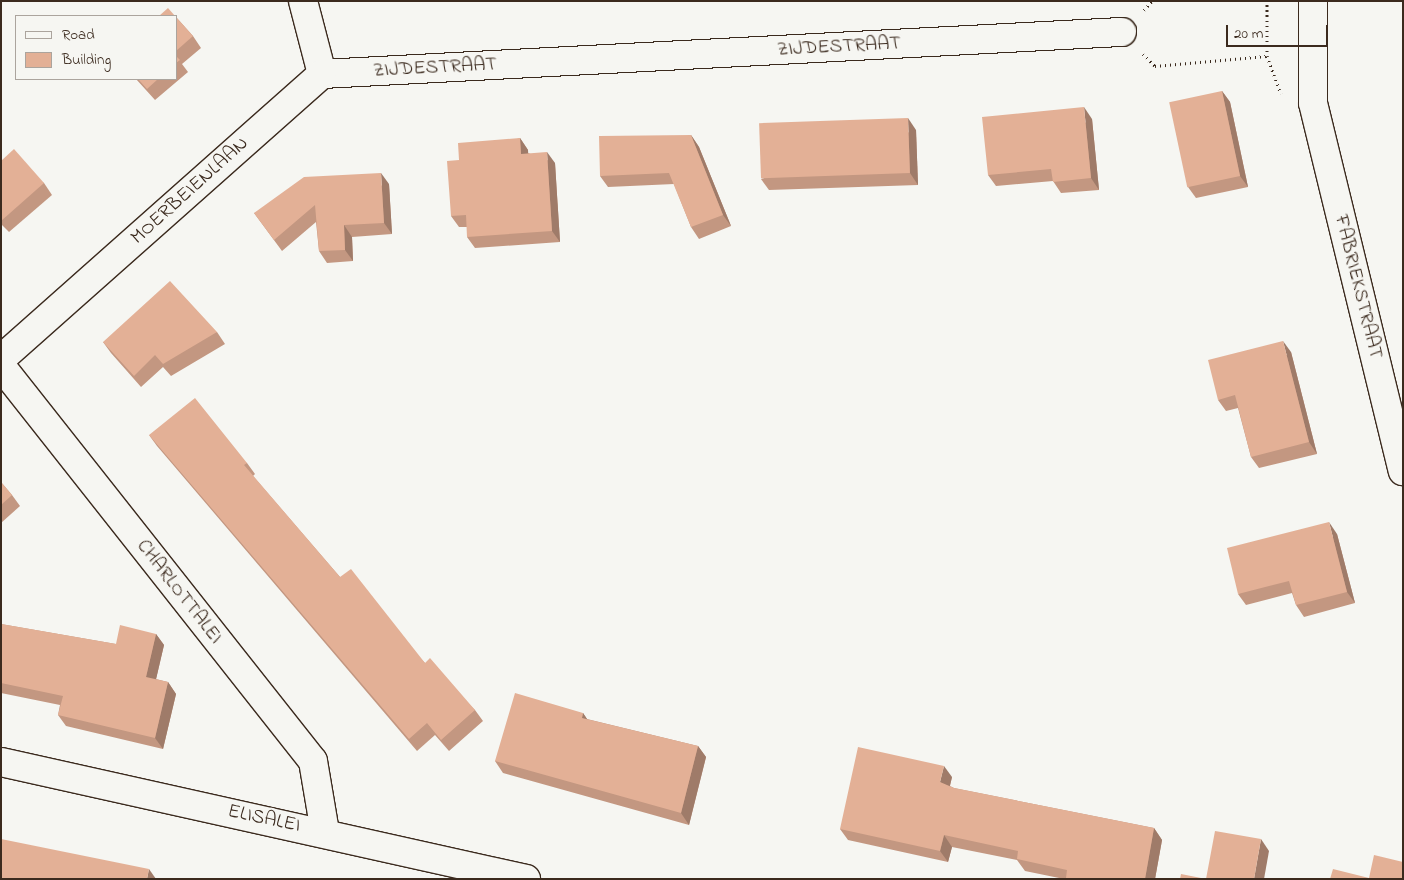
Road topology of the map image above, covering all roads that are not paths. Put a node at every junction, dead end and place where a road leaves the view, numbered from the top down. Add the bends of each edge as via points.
1 (303, 1) edge
2 (1313, 1) edge
3 (1122, 32) road end
4 (322, 74) junction
5 (1, 359) edge
6 (1, 366) edge
7 (1403, 471) edge
8 (1, 762) edge
9 (325, 832) junction
10 (526, 879) edge

1 - 4 street
2 - 7 street, FABRIEKSTRAAT via 1313,104
3 - 4 street, ZIJDESTRAAT
4 - 5 street, MOERBEIENLAAN
6 - 9 street, CHARLOTTALEI via 312,761
8 - 9 street, ELISALEI
9 - 10 street, ELISALEI

